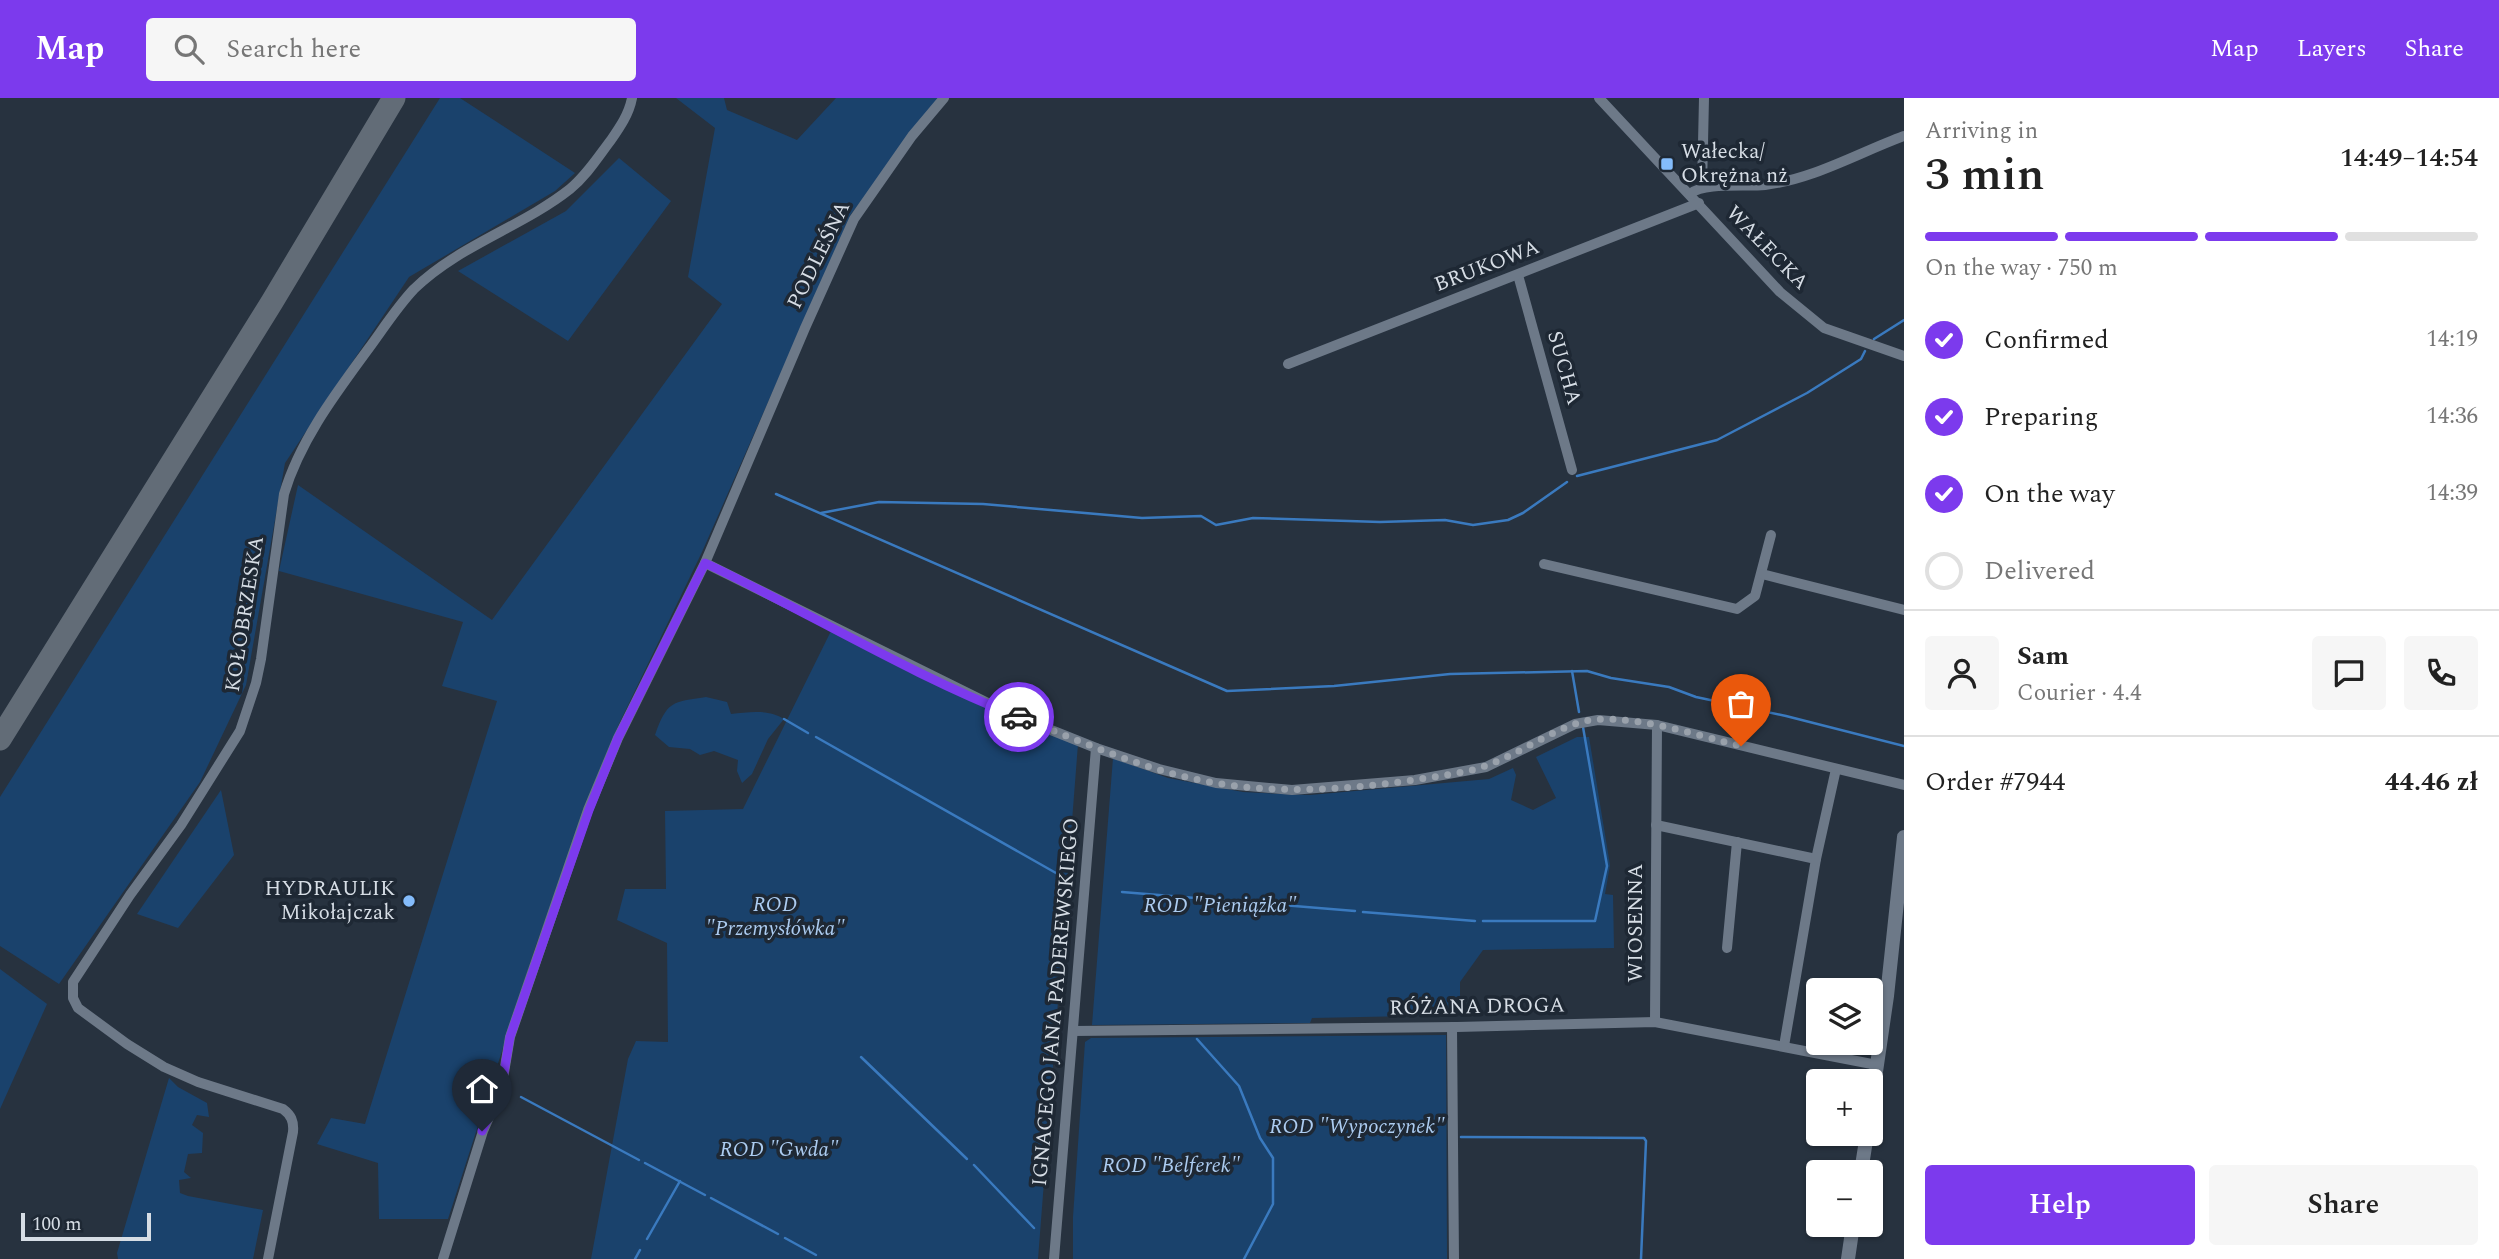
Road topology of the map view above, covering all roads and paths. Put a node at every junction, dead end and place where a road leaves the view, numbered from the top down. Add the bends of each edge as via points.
1 (632, 98) edge
2 (944, 98) edge
3 (1599, 98) edge
4 (1704, 98) edge
5 (1904, 136) edge
6 (1702, 188) junction
7 (1690, 194) junction
8 (1699, 203) junction
9 (1518, 275) junction
10 (1904, 356) edge
11 (1288, 364) dead end
12 (1572, 470) dead end
13 (1771, 535) dead end
14 (705, 563) junction
15 (1544, 564) dead end
16 (1762, 574) junction
17 (1904, 610) edge
18 (1657, 725) junction
19 (1096, 748) junction
20 (1836, 769) junction
21 (1904, 785) edge
22 (1656, 825) junction
23 (1904, 837) edge
24 (1737, 842) junction
25 (1816, 859) junction
26 (1727, 948) dead end
27 (1655, 1022) junction
28 (1452, 1027) junction
29 (1073, 1031) junction
30 (1784, 1046) junction
31 (1877, 1065) junction
32 (1876, 1069) edge
33 (1851, 1237) edge
34 (268, 1259) edge
35 (443, 1259) edge
36 (1054, 1259) edge
37 (1454, 1259) edge
38 (1848, 1259) edge

1 - 34 street, KOŁOBRZESKA via 621,125 572,187 458,256 414,290 308,438 284,494 261,659 240,730 73,982 73,998 79,1007 146,1056 198,1082 288,1113 293,1132
2 - 14 street, PODLEŚNA via 853,219
3 - 7 street, WAŁECKA
4 - 6 street
5 - 6 street via 1797,178 1766,185
6 - 7 street
7 - 8 street, WAŁECKA
8 - 9 street, BRUKOWA
8 - 10 street, WAŁECKA via 1810,319 1839,335
9 - 11 street, BRUKOWA
9 - 12 street, SUCHA
13 - 16 street
14 - 19 street via 949,686
14 - 35 street, PODLEŚNA via 618,738 589,810 510,1037 501,1090 482,1131
15 - 16 street via 1737,609 1755,596
16 - 17 street
18 - 19 street via 1588,720 1486,767 1415,780 1292,790 1216,783
18 - 20 street
18 - 22 street, WIOSENNA
19 - 29 street, IGNACEGO JANA PADEREWSKIEGO
20 - 21 street
20 - 25 street
22 - 24 street
22 - 27 street, WIOSENNA
23 - 31 street
24 - 25 street
24 - 26 street
25 - 30 street
27 - 28 street, RÓŻANA DROGA
27 - 30 street, RÓŻANA DROGA
28 - 29 street, RÓŻANA DROGA
28 - 37 street
29 - 36 street, IGNACEGO JANA PADEREWSKIEGO
30 - 31 street, RÓŻANA DROGA
31 - 32 street
33 - 38 street

